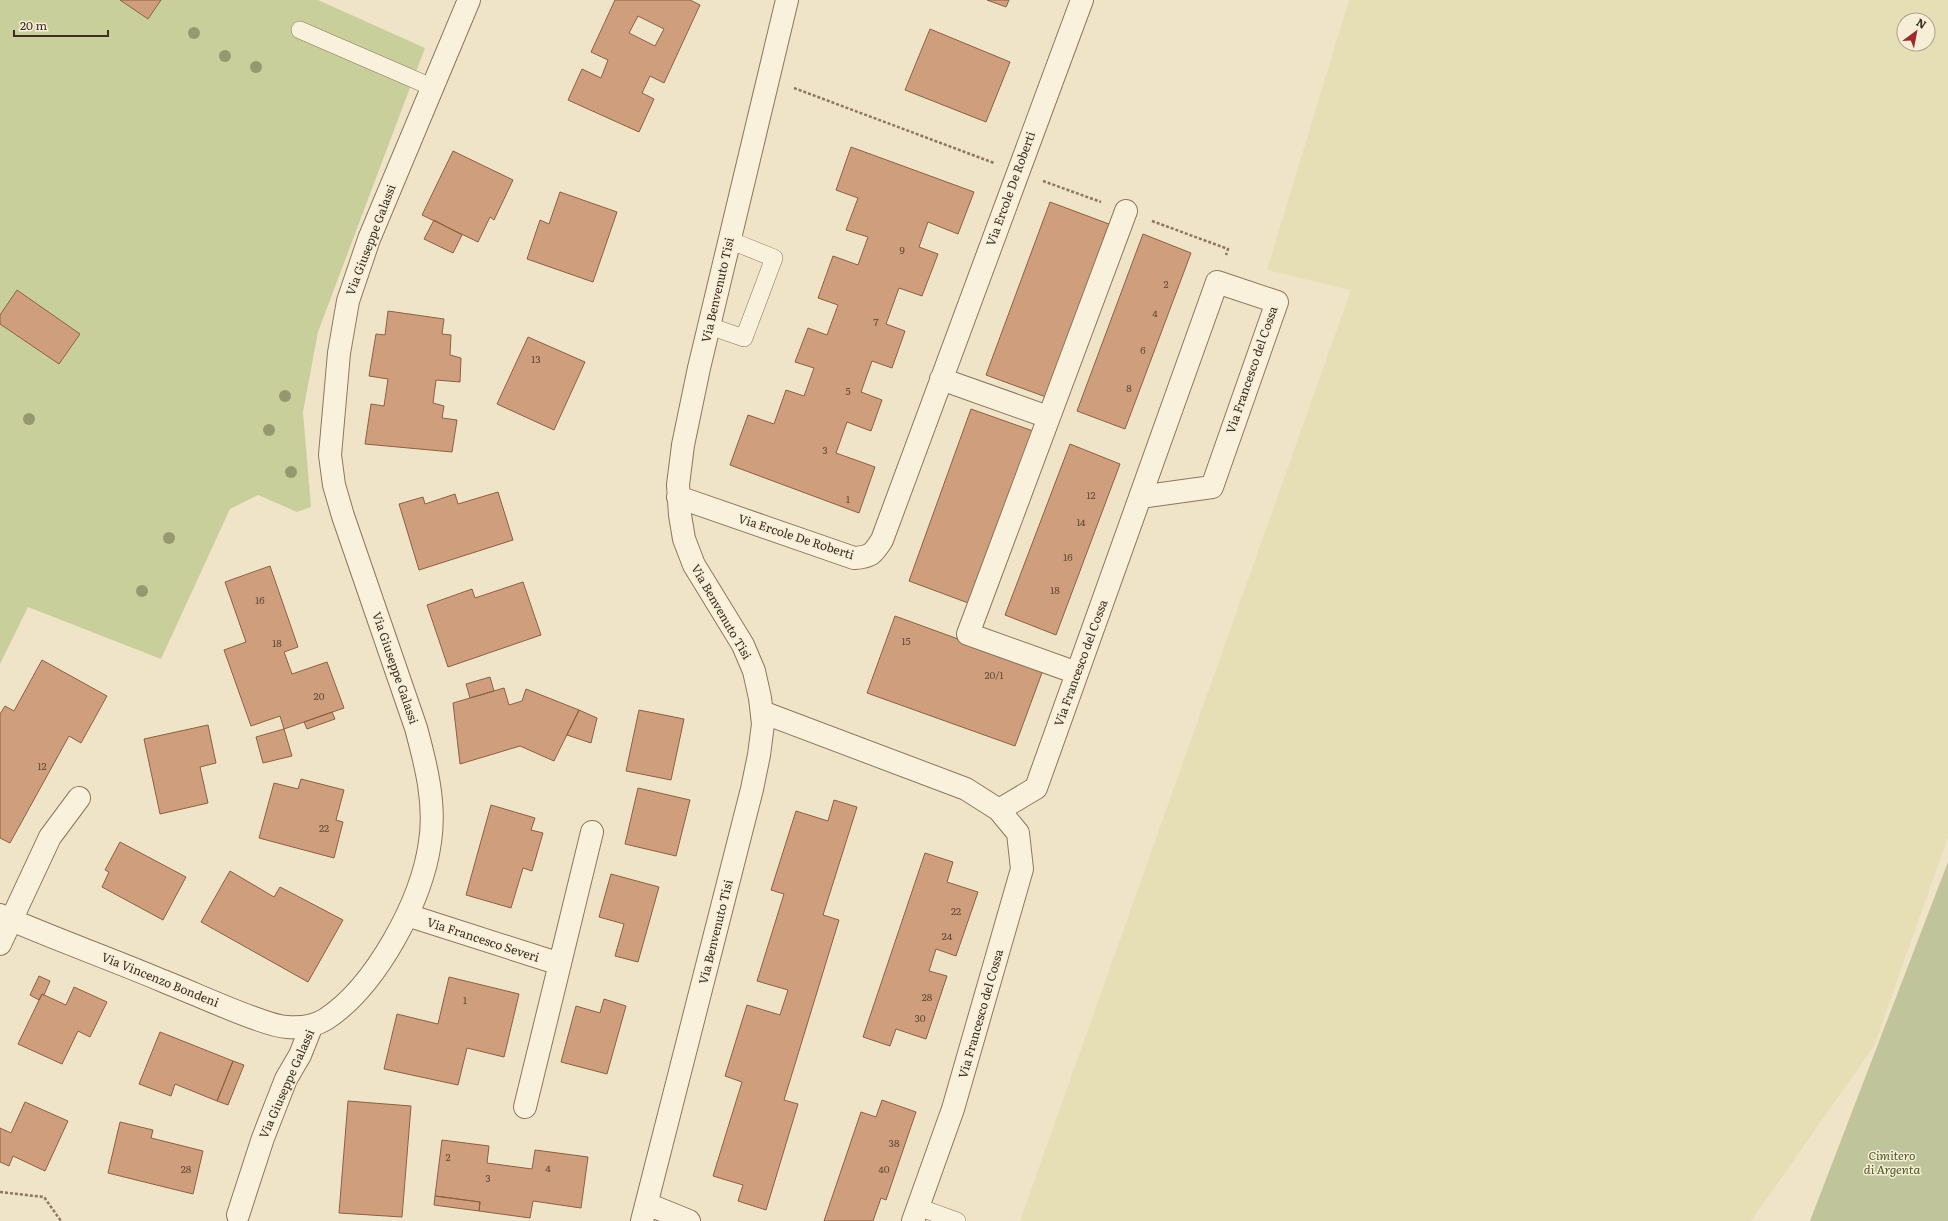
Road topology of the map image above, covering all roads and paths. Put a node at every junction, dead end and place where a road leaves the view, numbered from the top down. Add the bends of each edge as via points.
1 (469, 0) edge
2 (787, 0) edge
3 (1082, 0) edge
4 (300, 30) dead end
5 (434, 88) junction
6 (1126, 211) dead end
7 (729, 240) junction
8 (709, 326) junction
9 (941, 379) junction
10 (1048, 417) junction
11 (678, 497) junction
12 (1140, 497) junction
13 (1077, 673) junction
14 (762, 712) junction
15 (78, 798) dead end
16 (999, 810) junction
17 (592, 832) dead end
18 (407, 915) junction
19 (5, 918) edge
20 (0, 944) edge
21 (560, 964) junction
22 (312, 1025) junction
23 (525, 1106) dead end
24 (0, 1192) edge
25 (645, 1212) edge
26 (916, 1214) edge
27 (238, 1215) dead end
28 (61, 1221) edge
29 (689, 1221) edge
30 (957, 1221) edge

1 - 5 street, Via Giuseppe Galassi
2 - 7 street, Via Benvenuto Tisi
3 - 9 street, Via Ercole De Roberti
4 - 5 lane
5 - 18 street, Via Giuseppe Galassi via 369,239 348,301 339,354 330,455 334,485 343,516 425,761 432,804 430,842 416,895
6 - 10 street
7 - 8 street, Via Benvenuto Tisi
7 - 8 lane via 774,258 744,338
8 - 11 street, Via Benvenuto Tisi via 683,445
9 - 10 street
9 - 11 street, Via Ercole De Roberti via 882,540 874,553 866,558 854,558
10 - 13 street via 968,634
11 - 14 street, Via Benvenuto Tisi via 684,539 691,559 743,645 754,671
12 - 12 street, Via Francesco del Cossa via 1216,282 1277,302 1212,487
12 - 13 street, Via Francesco del Cossa
13 - 16 street, Via Francesco del Cossa via 1036,788
14 - 16 street, Via Francesco del Cossa via 966,790
14 - 25 street, Via Benvenuto Tisi via 759,755 752,789
15 - 19 street via 50,837
16 - 26 street, Via Francesco del Cossa via 1018,833 1022,869 953,1109
17 - 21 street
18 - 21 street, Via Francesco Severi
18 - 22 street, Via Giuseppe Galassi via 394,940 351,998 325,1019
19 - 20 street
19 - 22 street, Via Vincenzo Bondeni via 273,1025
21 - 23 street
22 - 27 street, Via Giuseppe Galassi via 263,1138
24 - 28 path via 44,1197
25 - 29 street
26 - 30 lane

